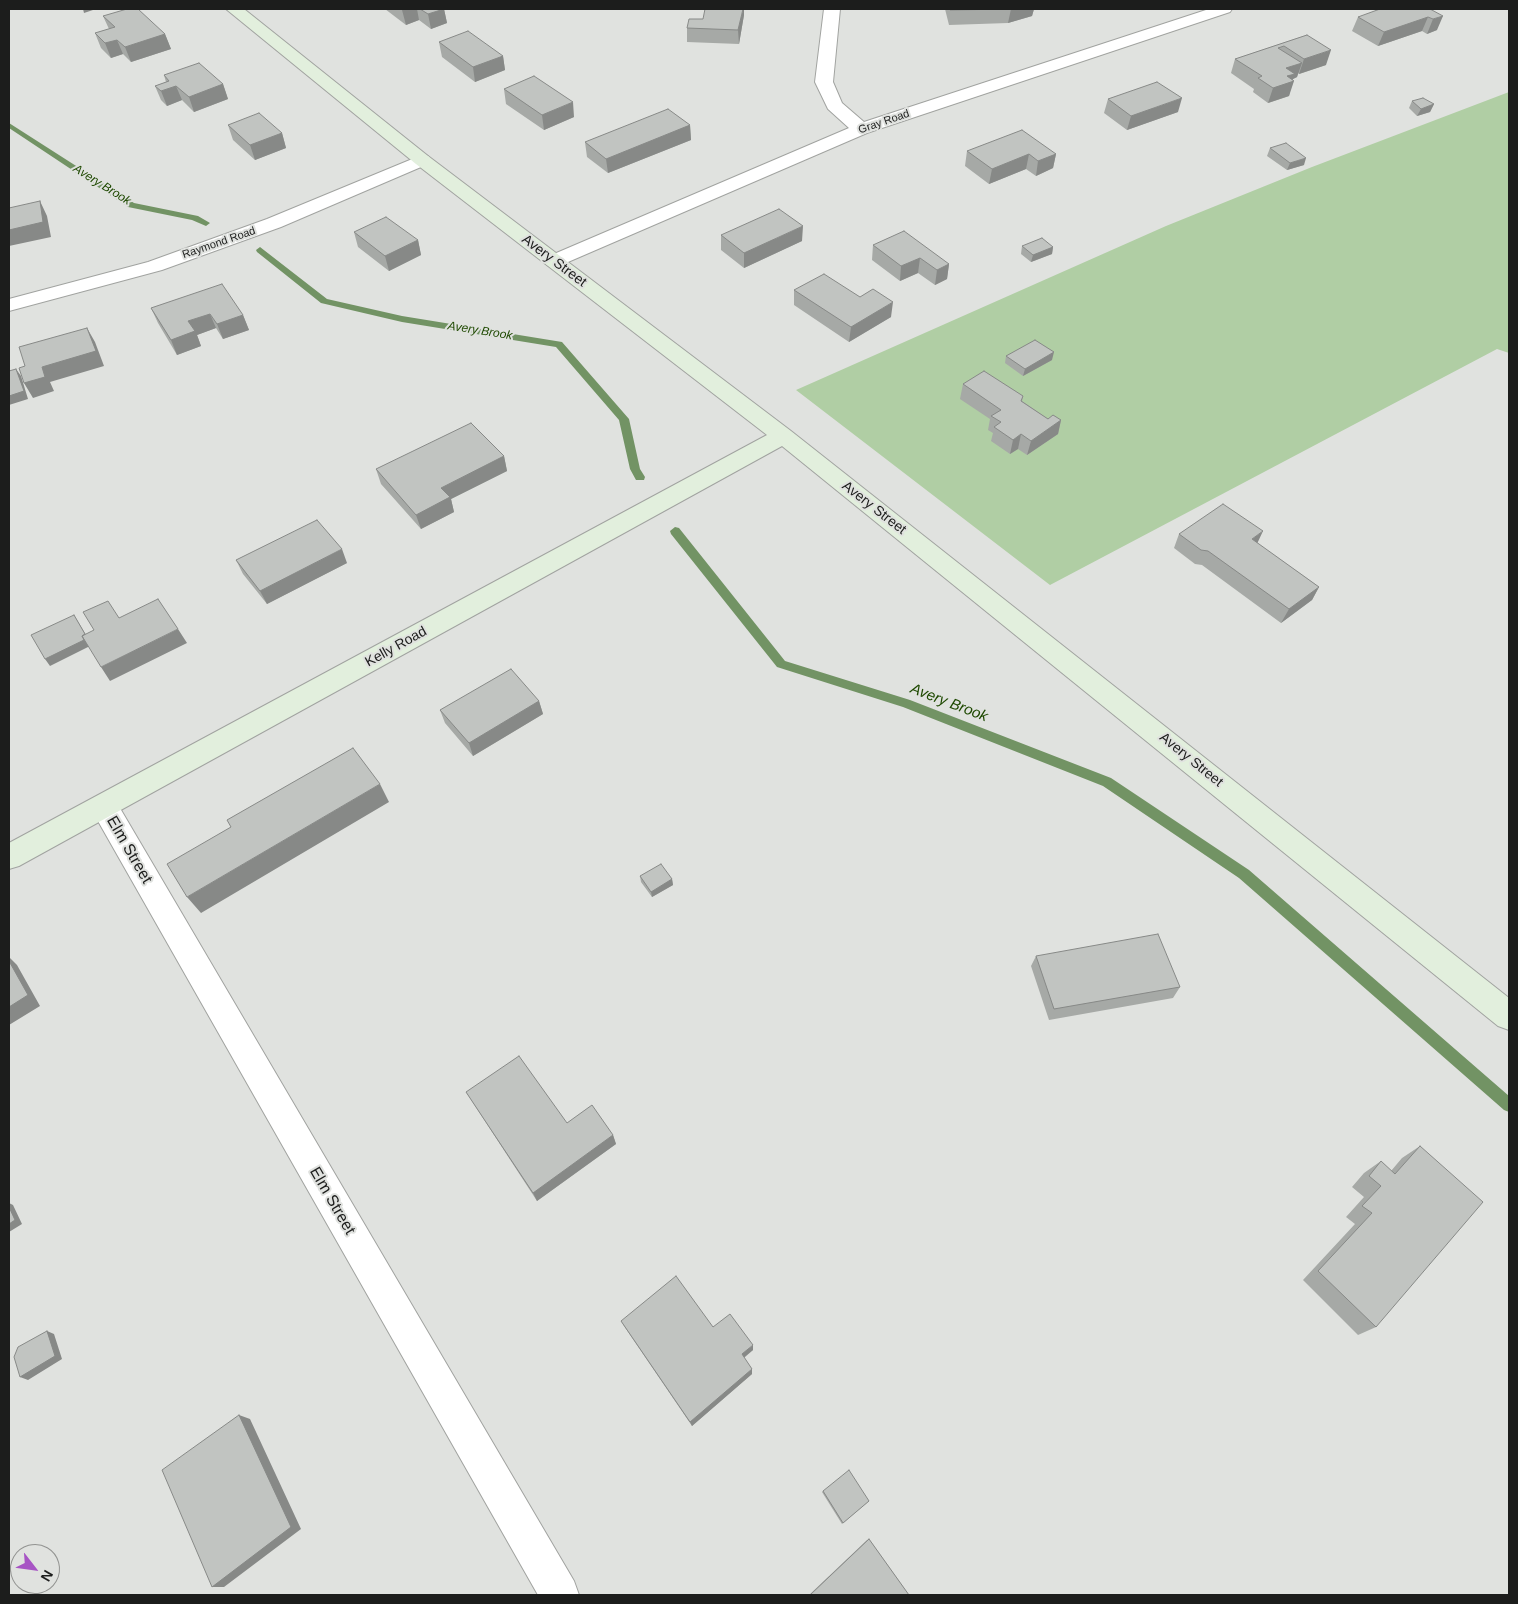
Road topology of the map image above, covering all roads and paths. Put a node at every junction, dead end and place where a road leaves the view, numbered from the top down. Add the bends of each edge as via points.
1 (234, 9) edge
2 (832, 9) edge
3 (1224, 9) edge
4 (861, 129) junction
5 (422, 160) junction
6 (554, 261) junction
7 (9, 305) edge
8 (783, 436) junction
9 (104, 806) junction
10 (9, 857) edge
11 (1509, 1016) edge
12 (560, 1595) edge

1 - 5 main road, Avery Street
2 - 4 street via 824,82 834,105
3 - 4 street, Gray Road
4 - 6 street, Gray Road
5 - 6 main road, Avery Street
5 - 7 street, Raymond Road via 274,223 164,262
6 - 8 main road, Avery Street
8 - 9 main road, Kelly Road
8 - 11 main road, Avery Street
9 - 10 main road, Kelly Road
9 - 12 street, Elm Street

